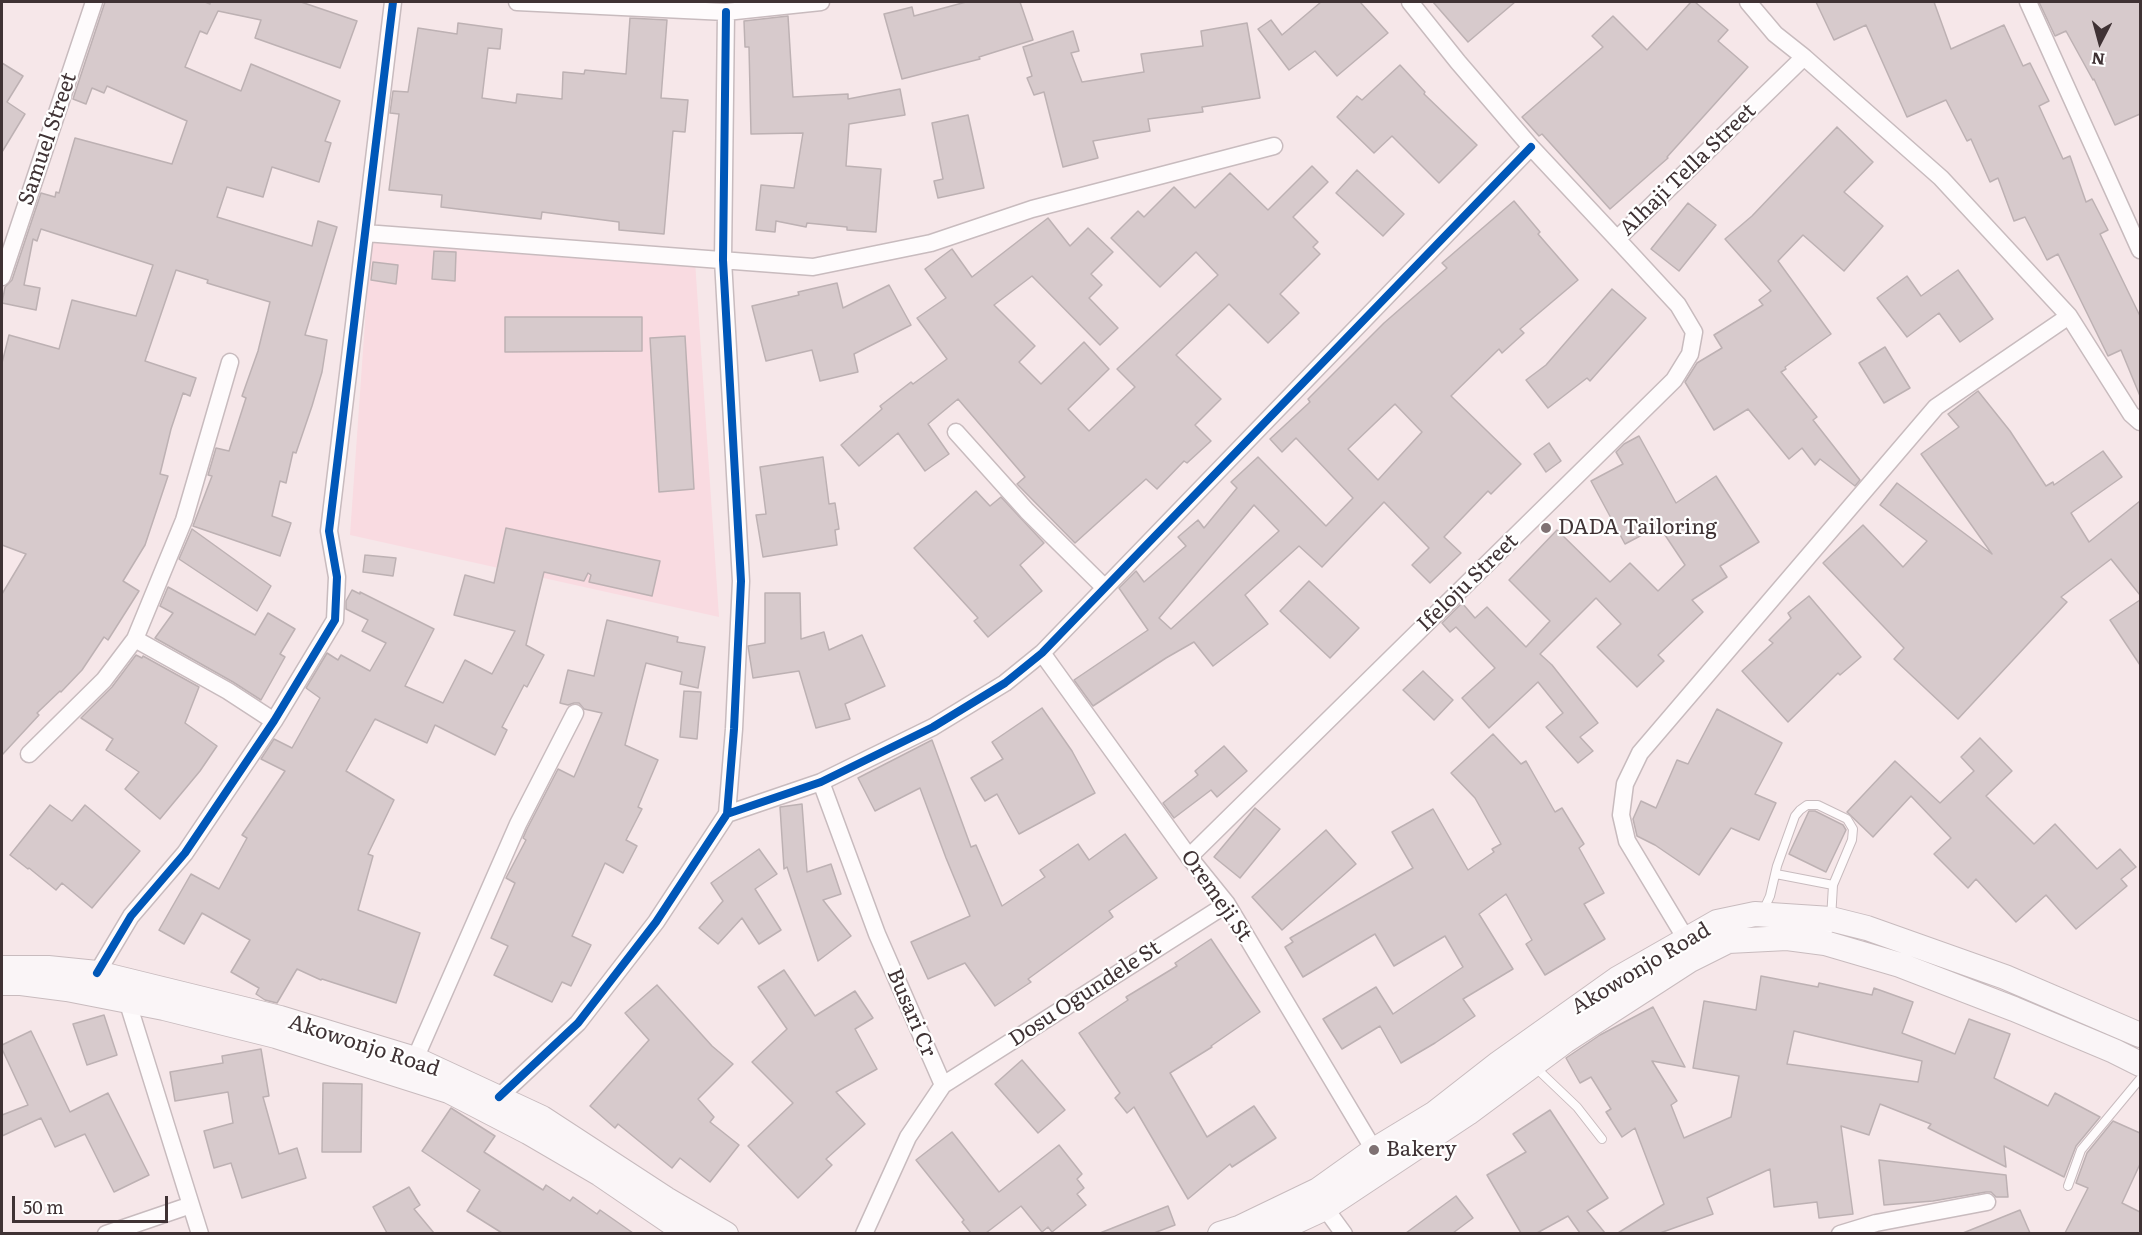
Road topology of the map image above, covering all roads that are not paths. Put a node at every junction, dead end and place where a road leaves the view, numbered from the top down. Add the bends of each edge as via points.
1 (94, 2) edge
2 (393, 2) edge
3 (517, 2) edge
4 (821, 2) edge
5 (1410, 2) edge
6 (1748, 2) edge
7 (2028, 2) edge
8 (726, 12) junction
9 (1804, 57) junction
10 (1274, 146) dead end
11 (1531, 147) junction
12 (365, 233) junction
13 (1617, 239) junction
14 (2140, 250) edge
15 (723, 260) junction
16 (2, 277) edge
17 (2069, 316) junction
18 (230, 362) dead end
19 (2140, 422) edge
20 (956, 432) dead end
21 (1104, 587) junction
22 (135, 639) junction
23 (1042, 653) junction
24 (575, 713) dead end
25 (274, 721) junction
26 (29, 754) dead end
27 (820, 782) junction
28 (727, 814) junction
29 (1189, 856) junction
30 (1776, 874) junction
31 (1833, 885) junction
32 (1227, 904) junction
33 (1762, 914) junction
34 (1831, 919) junction
35 (1686, 939) junction
36 (1825, 943) junction
37 (2, 968) edge
38 (97, 973) junction
39 (2, 983) edge
40 (127, 1000) junction
41 (2140, 1035) edge
42 (414, 1059) junction
43 (2140, 1064) edge
44 (1533, 1065) junction
45 (2140, 1079) edge
46 (943, 1085) junction
47 (499, 1097) junction
48 (1602, 1139) dead end
49 (1374, 1150) junction
50 (2068, 1186) dead end
51 (1987, 1202) dead end
52 (191, 1205) junction
53 (1325, 1208) junction
54 (1877, 1228) edge
55 (106, 1233) edge
56 (200, 1233) edge
57 (688, 1233) edge
58 (726, 1233) edge
59 (864, 1233) edge
60 (1221, 1233) edge
61 (1269, 1233) edge
62 (1344, 1233) edge
63 (1840, 1233) edge

1 - 16 street, Samuel Street
2 - 12 street
3 - 8 street
4 - 8 street
5 - 11 street, Alhaji Tella Street
6 - 9 street via 1775,34
7 - 14 street
8 - 15 street
9 - 13 street, Alhaji Tella Street
9 - 17 street via 1941,178
10 - 15 street via 1032,209 931,243 888,252 813,267
11 - 13 street, Alhaji Tella Street
11 - 21 street
12 - 15 street
12 - 25 street via 329,531 337,577 335,620
13 - 29 street, Ifeloju Street via 1678,305 1694,332 1690,354 1674,380
15 - 28 street via 741,580
17 - 19 street via 2131,414
17 - 35 street via 1936,407 1640,753 1625,784 1621,815 1627,842
18 - 22 street via 184,520
20 - 21 street via 1027,511
21 - 23 street
22 - 25 street
22 - 26 street via 104,680
23 - 27 street via 1005,683 933,727
23 - 29 street, Oremeji St
24 - 42 street via 518,824
25 - 38 street via 185,853 131,916
27 - 28 street
27 - 46 street, Busari Cr via 878,934
28 - 47 street via 656,922 578,1023
29 - 32 street, Oremeji St
30 - 31 lane
30 - 31 lane via 1795,816 1807,805 1818,805 1847,819 1853,829
30 - 33 lane
31 - 34 lane
32 - 46 street, Dosu Ogundele St
32 - 49 street, Oremeji St
33 - 34 main road, Akowonjo Road
33 - 35 main road, Akowonjo Road via 1717,922
34 - 36 lane
34 - 41 main road, Akowonjo Road via 2005,977
35 - 49 main road, Akowonjo Road via 1617,979 1435,1113
36 - 43 main road, Akowonjo Road via 1900,965
36 - 44 main road, Akowonjo Road via 1787,938 1728,941 1681,966
37 - 38 main road, Akowonjo Road
38 - 42 main road, Akowonjo Road via 280,1018
39 - 40 main road, Akowonjo Road
40 - 52 street
40 - 57 main road, Akowonjo Road via 276,1036 449,1091 600,1174
42 - 47 main road, Akowonjo Road
44 - 48 lane via 1577,1107
44 - 53 main road, Akowonjo Road
45 - 50 lane via 2081,1150
46 - 59 street via 908,1137
47 - 58 main road, Akowonjo Road via 542,1118
49 - 60 main road, Akowonjo Road via 1318,1190
51 - 54 street
52 - 55 street
52 - 56 street
53 - 61 main road, Akowonjo Road
53 - 62 street
54 - 63 street

